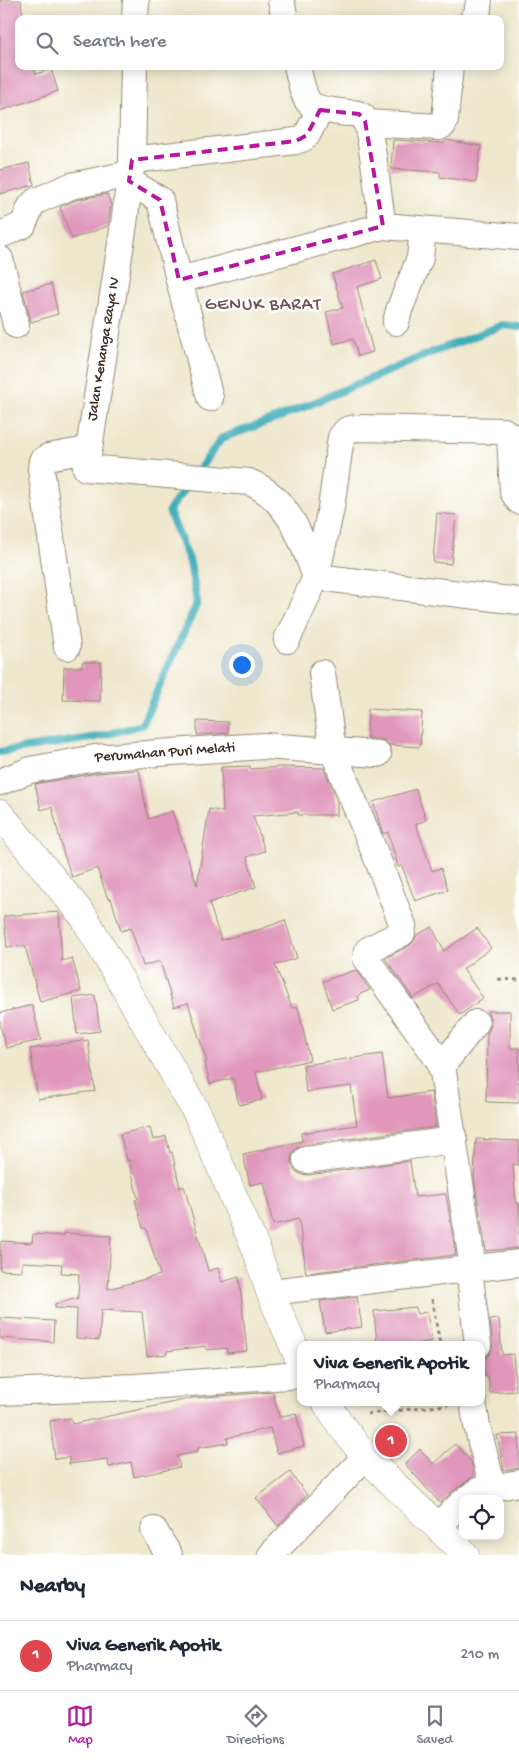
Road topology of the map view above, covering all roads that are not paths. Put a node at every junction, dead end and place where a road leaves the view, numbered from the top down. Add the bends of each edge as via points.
1 (136, 0) edge
2 (281, 0) edge
3 (479, 0) edge
4 (135, 15) edge
5 (284, 15) edge
6 (477, 15) edge
7 (134, 70) edge
8 (298, 70) edge
9 (450, 70) edge
10 (320, 110) junction
11 (366, 123) junction
12 (130, 172) junction
13 (383, 226) junction
14 (423, 230) junction
15 (0, 235) edge
16 (519, 237) edge
17 (0, 259) edge
18 (179, 280) junction
19 (396, 322) dead end
20 (16, 325) dead end
21 (210, 398) dead end
22 (87, 450) junction
23 (519, 501) edge
24 (316, 577) junction
25 (519, 601) edge
26 (287, 640) dead end
27 (67, 647) dead end
28 (322, 674) dead end
29 (334, 750) junction
30 (378, 754) dead end
31 (0, 782) edge
32 (0, 814) edge
33 (476, 1023) dead end
34 (441, 1067) junction
35 (454, 1140) junction
36 (306, 1160) dead end
37 (519, 1263) edge
38 (471, 1268) junction
39 (270, 1292) junction
40 (478, 1341) edge
41 (297, 1354) edge
42 (297, 1375) edge
43 (0, 1392) edge
44 (466, 1406) edge
45 (331, 1410) edge
46 (366, 1456) junction
47 (519, 1483) edge
48 (493, 1488) junction
49 (472, 1495) edge
50 (459, 1506) edge
51 (437, 1526) junction
52 (154, 1530) dead end
53 (169, 1555) edge
54 (271, 1555) edge
55 (466, 1555) edge

1 - 4 street
2 - 5 street
3 - 6 street
7 - 12 street, Jalan Kenanga Raya IV
8 - 10 street via 304,98
9 - 11 street via 443,125
10 - 11 street via 359,114
10 - 12 street via 307,135 296,141
11 - 13 street
12 - 15 street via 72,186 36,201 22,225
12 - 18 street via 160,200
12 - 22 street, Jalan Kenanga Raya IV
13 - 14 street
13 - 18 street
14 - 16 street
14 - 19 street via 420,258
17 - 20 street
18 - 21 street
22 - 24 street, Jalan Kenanga Raya IV via 87,468 249,482 270,493 296,526
22 - 27 street via 44,458 41,469
23 - 24 street via 513,492 510,436 504,431 347,430 341,437 331,508
24 - 25 street
24 - 26 street
28 - 29 street
29 - 30 street, Perumahan Puri Melati
29 - 31 street, Perumahan Puri Melati via 264,746 95,758 30,770
29 - 34 street via 403,926 402,933 366,954
32 - 39 street via 84,917 162,1050 198,1115 257,1251
33 - 34 street
34 - 35 street
35 - 36 street
35 - 38 street
37 - 38 street
38 - 39 street
38 - 40 street
39 - 41 street
42 - 43 street via 136,1387
44 - 48 street via 477,1426
45 - 46 street
46 - 51 street
46 - 54 street
47 - 48 street
48 - 49 street
50 - 51 street
51 - 55 street
52 - 53 street

